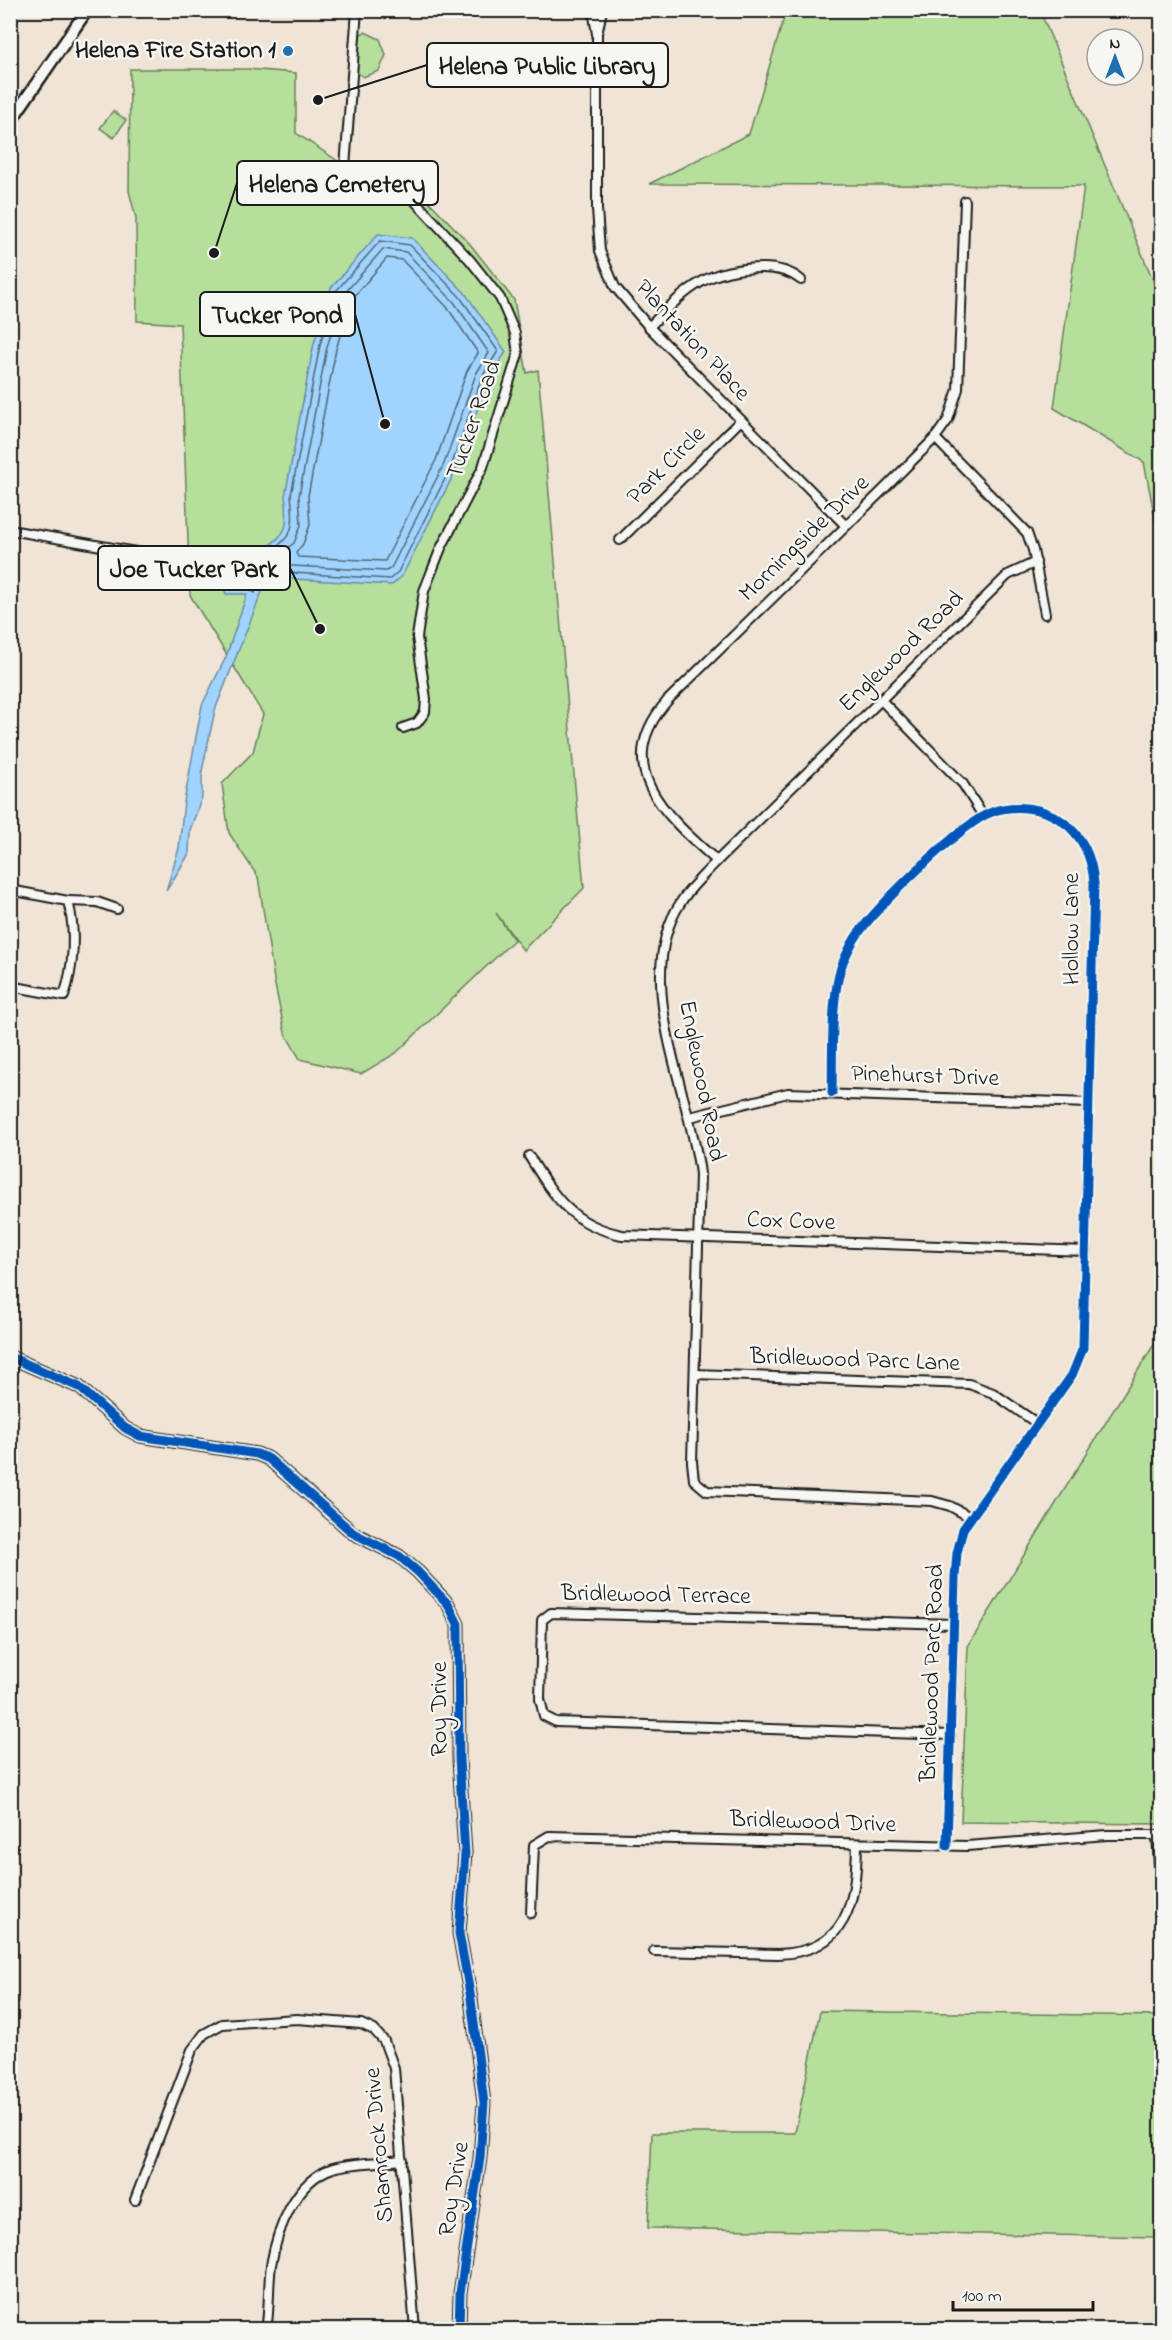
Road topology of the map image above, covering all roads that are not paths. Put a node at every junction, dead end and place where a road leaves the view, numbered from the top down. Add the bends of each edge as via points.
1 (87, 10) edge
2 (357, 10) edge
3 (593, 10) edge
4 (602, 10) edge
5 (597, 34) junction
6 (10, 122) edge
7 (965, 201) dead end
8 (801, 280) dead end
9 (649, 327) junction
10 (741, 420) junction
11 (935, 438) junction
12 (846, 526) junction
13 (10, 530) edge
14 (620, 540) dead end
15 (170, 558) dead end
16 (1036, 562) junction
17 (1045, 614) dead end
18 (881, 700) junction
19 (403, 728) dead end
20 (983, 816) junction
21 (717, 861) junction
22 (10, 890) edge
23 (68, 901) junction
24 (117, 909) dead end
25 (10, 986) edge
26 (832, 1093) junction
27 (1089, 1103) junction
28 (690, 1117) junction
29 (529, 1156) dead end
30 (699, 1238) junction
31 (1086, 1251) junction
32 (10, 1357) edge
33 (695, 1374) junction
34 (1038, 1424) junction
35 (970, 1517) junction
36 (954, 1624) junction
37 (951, 1735) junction
38 (1159, 1835) edge
39 (857, 1844) junction
40 (947, 1846) junction
41 (1161, 1909) edge
42 (531, 1912) dead end
43 (654, 1951) dead end
44 (402, 2160) junction
45 (135, 2200) dead end
46 (266, 2330) edge
47 (415, 2330) edge
48 (459, 2330) edge

1 - 6 street
2 - 19 street, Tucker Road via 347,182 358,190 397,192 414,200 493,289 505,308 518,345 516,364 483,467 441,548 424,591 417,637 425,712 417,723
3 - 5 street, Plantation Place
4 - 5 street, Plantation Place
5 - 9 street, Plantation Place via 600,251 615,287
7 - 11 street, Morningside Drive via 958,389 953,411
8 - 9 street via 780,269 724,271 692,285
9 - 10 street, Plantation Place
10 - 12 street, Plantation Place
10 - 14 street, Park Circle
11 - 12 street, Morningside Drive
11 - 16 street via 1022,526
12 - 21 street, Morningside Drive via 668,700 648,729 643,767 654,798
13 - 15 street
16 - 17 street
16 - 18 street, Englewood Road via 1008,575
18 - 20 street via 963,784
18 - 21 street, Englewood Road
20 - 26 street, Hollow Lane via 955,836 853,942 836,993
20 - 27 street, Hollow Lane via 1008,808 1051,814 1075,832 1089,856 1094,883
21 - 28 street, Englewood Road via 681,902 664,941 662,958 670,1049
22 - 23 street
23 - 24 street via 97,902
23 - 25 street via 73,925 70,975 64,996
26 - 27 street, Pinehurst Drive
26 - 28 street, Pinehurst Drive via 770,1095
27 - 31 street, Hollow Lane
28 - 30 street, Englewood Road via 700,1174
29 - 30 street, Cox Cove via 559,1202 592,1227 622,1235
30 - 31 street, Cox Cove
30 - 33 street, Englewood Road
31 - 34 street, Bridlewood Parc Road via 1082,1355
32 - 48 street, Roy Drive via 79,1387 125,1428 140,1436 269,1459 352,1532 399,1556 418,1572 455,1616 459,1631 459,1749 465,1852 459,1933 484,2103 460,2293
33 - 34 street, Bridlewood Parc Lane via 969,1384 993,1393
33 - 35 street, Englewood Road via 692,1473 701,1488 921,1500 950,1506
34 - 35 street, Bridlewood Parc Road
35 - 36 street, Bridlewood Parc Road via 959,1537
36 - 37 street, Bridlewood Parc Road
36 - 37 street, Bridlewood Terrace via 551,1613 542,1620 540,1700 544,1716 556,1722
37 - 40 street, Bridlewood Parc Road
38 - 40 street, Bridlewood Drive
38 - 41 street
39 - 40 street, Bridlewood Drive
39 - 42 street, Bridlewood Drive via 549,1836 537,1840 534,1848
39 - 43 street via 856,1878 844,1921 831,1937 811,1949 791,1954
44 - 45 street, Shamrock Drive via 394,2068 389,2050 374,2030 351,2021 234,2021 213,2028 192,2050
44 - 46 street via 336,2167 316,2176 303,2188 291,2208 272,2262
44 - 47 street, Shamrock Drive

